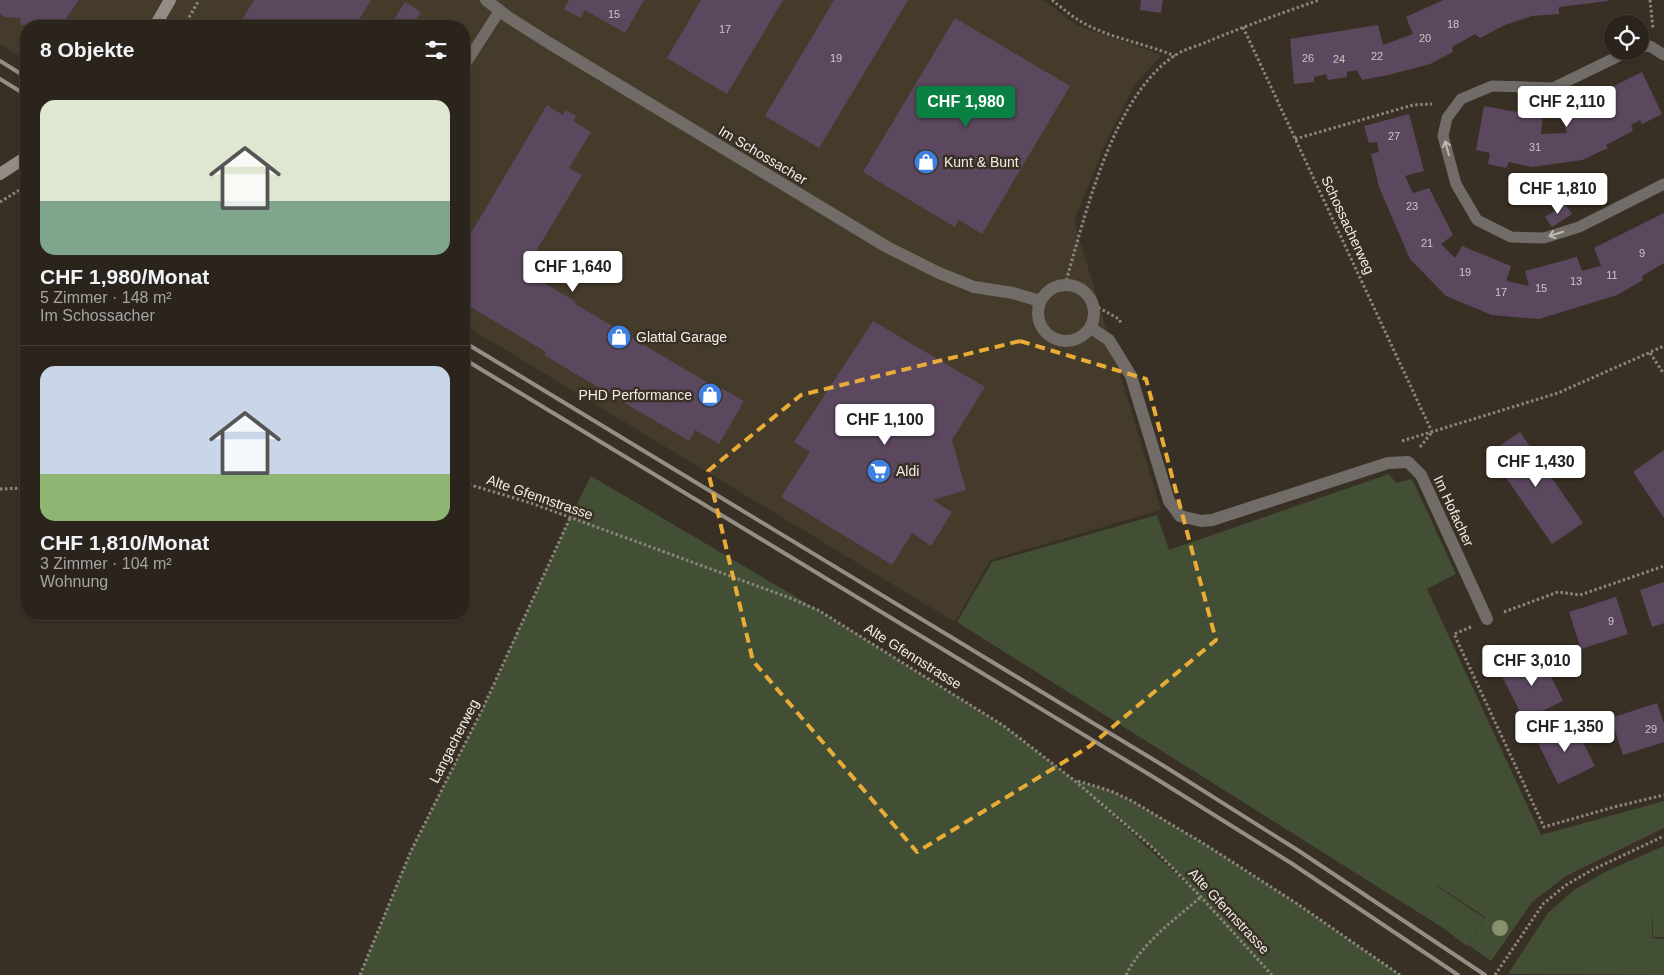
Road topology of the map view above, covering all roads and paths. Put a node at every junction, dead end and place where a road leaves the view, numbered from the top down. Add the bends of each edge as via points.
1 (170, 0) edge
2 (199, 0) edge
3 (486, 0) edge
4 (1052, 0) edge
5 (1319, 0) edge
6 (1650, 0) edge
7 (500, 10) junction
8 (158, 20) edge
9 (187, 20) edge
10 (1243, 27) junction
11 (1649, 40) edge
12 (1649, 49) edge
13 (1664, 55) edge
14 (1175, 56) junction
15 (470, 57) edge
16 (1611, 60) edge
17 (1450, 114) junction
18 (1295, 139) junction
19 (20, 162) edge
20 (0, 174) edge
21 (1664, 184) edge
22 (20, 190) edge
23 (0, 202) edge
24 (1065, 285) junction
25 (1040, 301) junction
26 (1094, 304) junction
27 (1123, 327) dead end
28 (1091, 328) junction
29 (1664, 346) edge
30 (1650, 353) junction
31 (1664, 374) edge
32 (1432, 432) junction
33 (1395, 444) dead end
34 (470, 485) edge
35 (20, 488) edge
36 (0, 489) edge
37 (570, 518) junction
38 (1664, 566) edge
39 (1487, 619) junction
40 (1076, 781) junction
41 (1664, 795) edge
42 (1664, 836) edge
43 (1202, 897) junction
44 (360, 975) edge
45 (1126, 975) edge
46 (1272, 975) edge
47 (1400, 975) edge
48 (1495, 975) edge

1 - 8 street
2 - 9 path
3 - 7 street, Im Schossacher
4 - 14 path via 1081,21
5 - 10 path
6 - 11 path via 1653,33
7 - 15 lane
7 - 25 street, Im Schossacher via 549,43 887,247 974,287
10 - 14 path
10 - 18 path, Schossacherweg
12 - 13 lane
14 - 24 path via 1149,79 1130,105 1108,150
16 - 17 lane via 1553,88 1492,86 1462,99
17 - 18 path via 1436,104 1413,105
21 -> 17 lane via 1580,227 1544,238 1511,237 1477,220 1456,184 1443,136
18 - 32 path, Schossacherweg
19 - 20 street
22 - 23 path
24 - 25 street via 1050,290
24 - 26 street via 1082,290
25 - 28 street via 1038,318 1045,332 1060,341 1078,340
26 - 27 path via 1120,319
26 - 28 street
28 - 39 street, Im Hofacher via 1109,340 1131,376 1169,501 1180,516 1212,520 1388,463 1408,462 1421,475
29 - 30 path
30 - 31 path
30 - 32 path via 1558,393
32 - 33 path
34 - 37 path, Alte Gfennstrasse
35 - 36 path
37 - 40 path, Alte Gfennstrasse via 818,610 1004,726
37 - 44 path, Langacherweg via 483,708 411,851
38 - 39 path via 1580,595 1558,592
39 - 41 path via 1454,634 1544,827
40 - 43 path, Alte Gfennstrasse via 1153,848
40 - 47 path via 1132,801 1206,845
42 - 48 path via 1566,885 1543,904
43 - 45 path via 1154,938 1133,961
43 - 46 path, Alte Gfennstrasse

